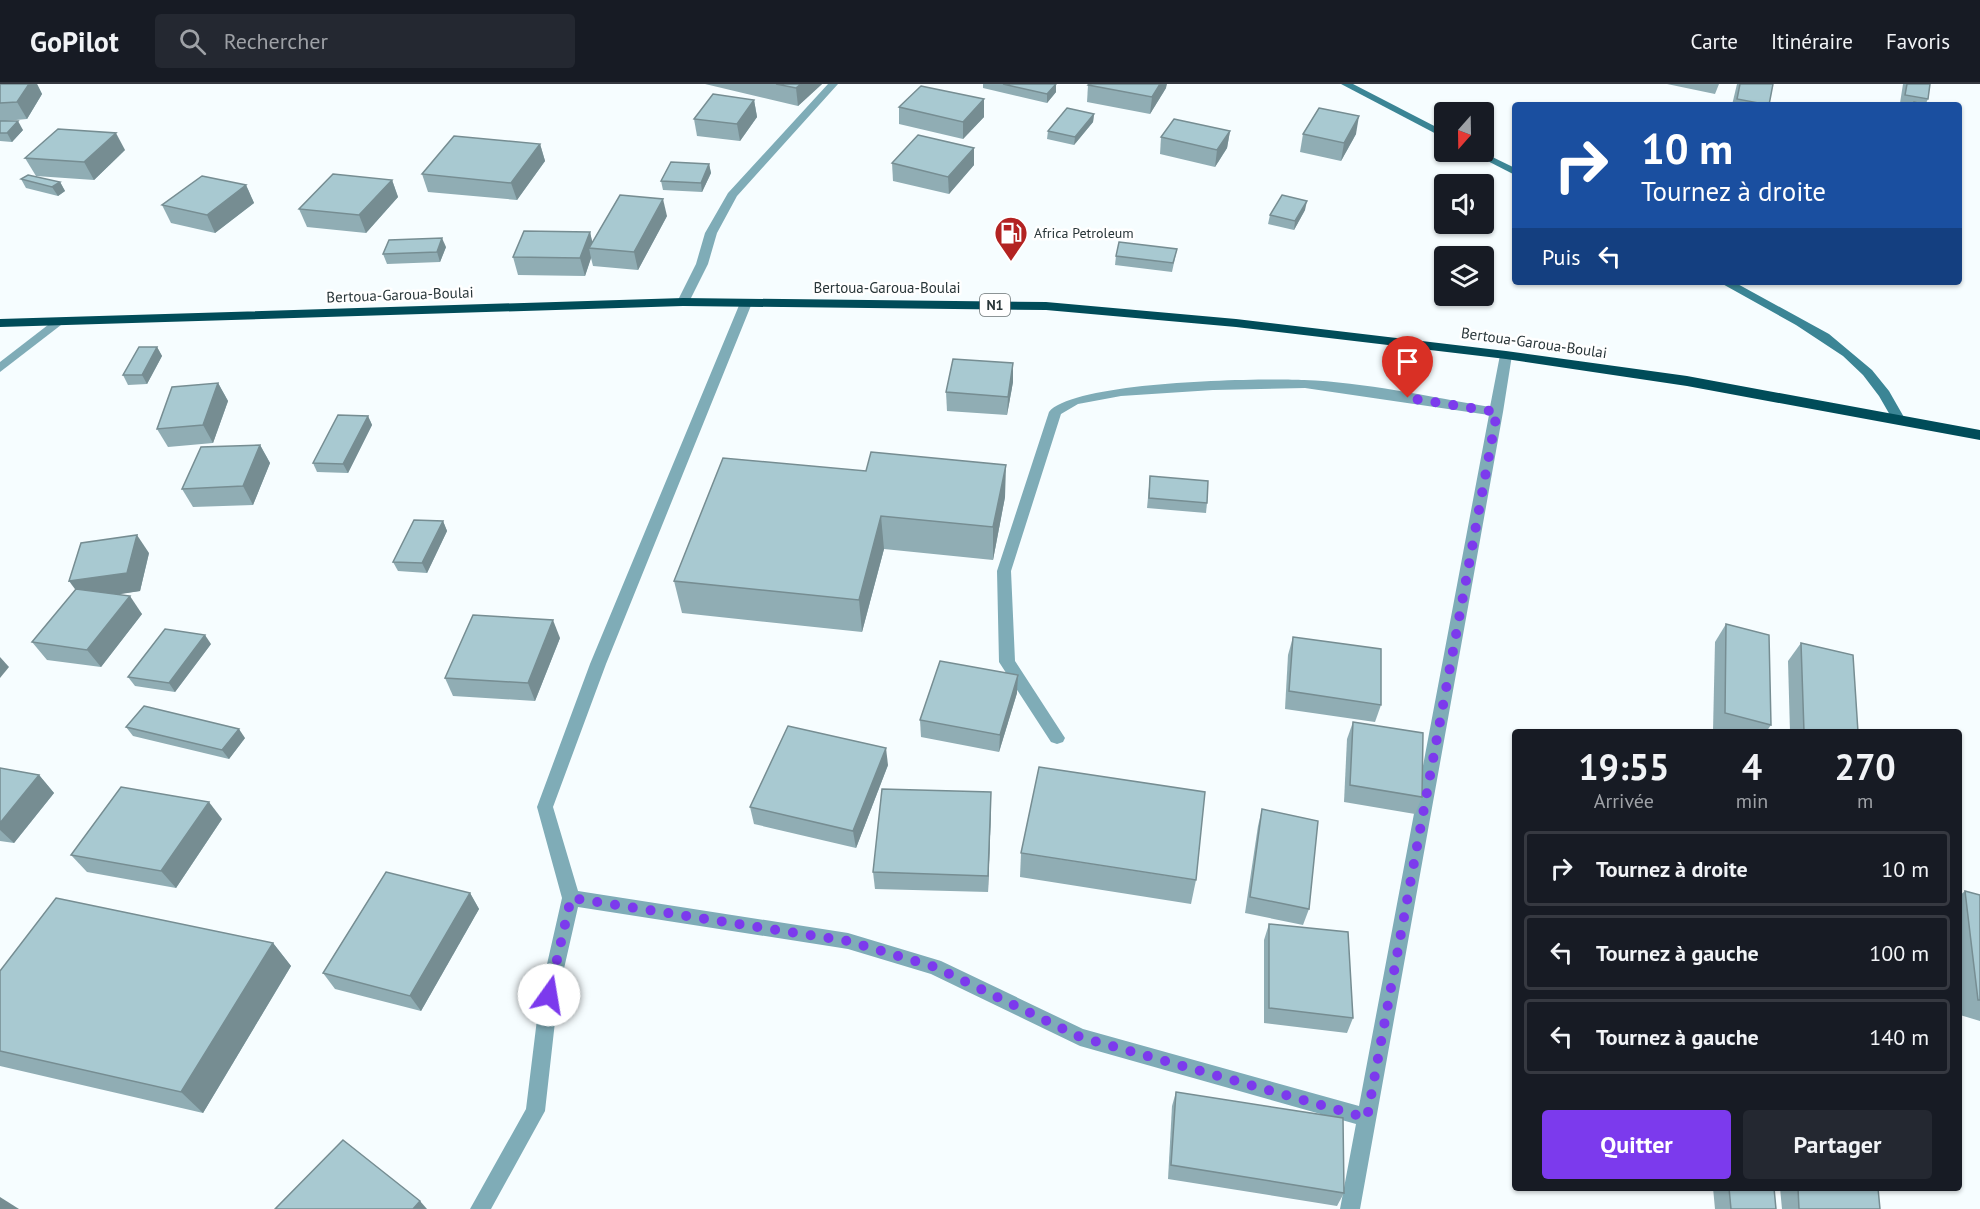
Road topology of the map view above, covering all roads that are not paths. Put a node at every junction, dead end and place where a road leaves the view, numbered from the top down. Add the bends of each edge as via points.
1 (833, 84) edge
2 (1346, 84) edge
3 (1434, 130) edge
4 (1494, 162) edge
5 (1512, 170) edge
6 (1731, 285) edge
7 (683, 302) junction
8 (747, 303) junction
9 (57, 322) junction
10 (0, 323) edge
11 (1506, 355) junction
12 (0, 368) edge
13 (1497, 412) junction
14 (1899, 419) junction
15 (1980, 435) edge
16 (1057, 738) dead end
17 (571, 898) junction
18 (1367, 1118) junction
19 (480, 1209) edge
20 (1350, 1209) edge

1 - 7 street via 732,195 711,233 702,264
2 - 3 street
4 - 5 street
6 - 14 street via 1843,349 1889,396
7 - 8 highway, Bertoua-Garoua-Boulai / N1
7 - 9 highway, Bertoua-Garoua-Boulai / N1
8 - 11 highway, Bertoua-Garoua-Boulai / N1 via 1046,306 1236,323
8 - 17 street via 598,664 545,807
9 - 10 highway, Bertoua-Garoua-Boulai / N1
9 - 12 street
11 - 13 street
11 - 14 highway, Bertoua-Garoua-Boulai / N1 via 1687,381
13 - 16 street via 1305,384 1121,392 1074,401 1055,412 1004,571 1007,662
13 - 18 street
14 - 15 highway, Bertoua-Garoua-Boulai / N1
17 - 18 street via 848,941 935,967 1080,1037
17 - 19 street via 549,995 535,1111
18 - 20 street

